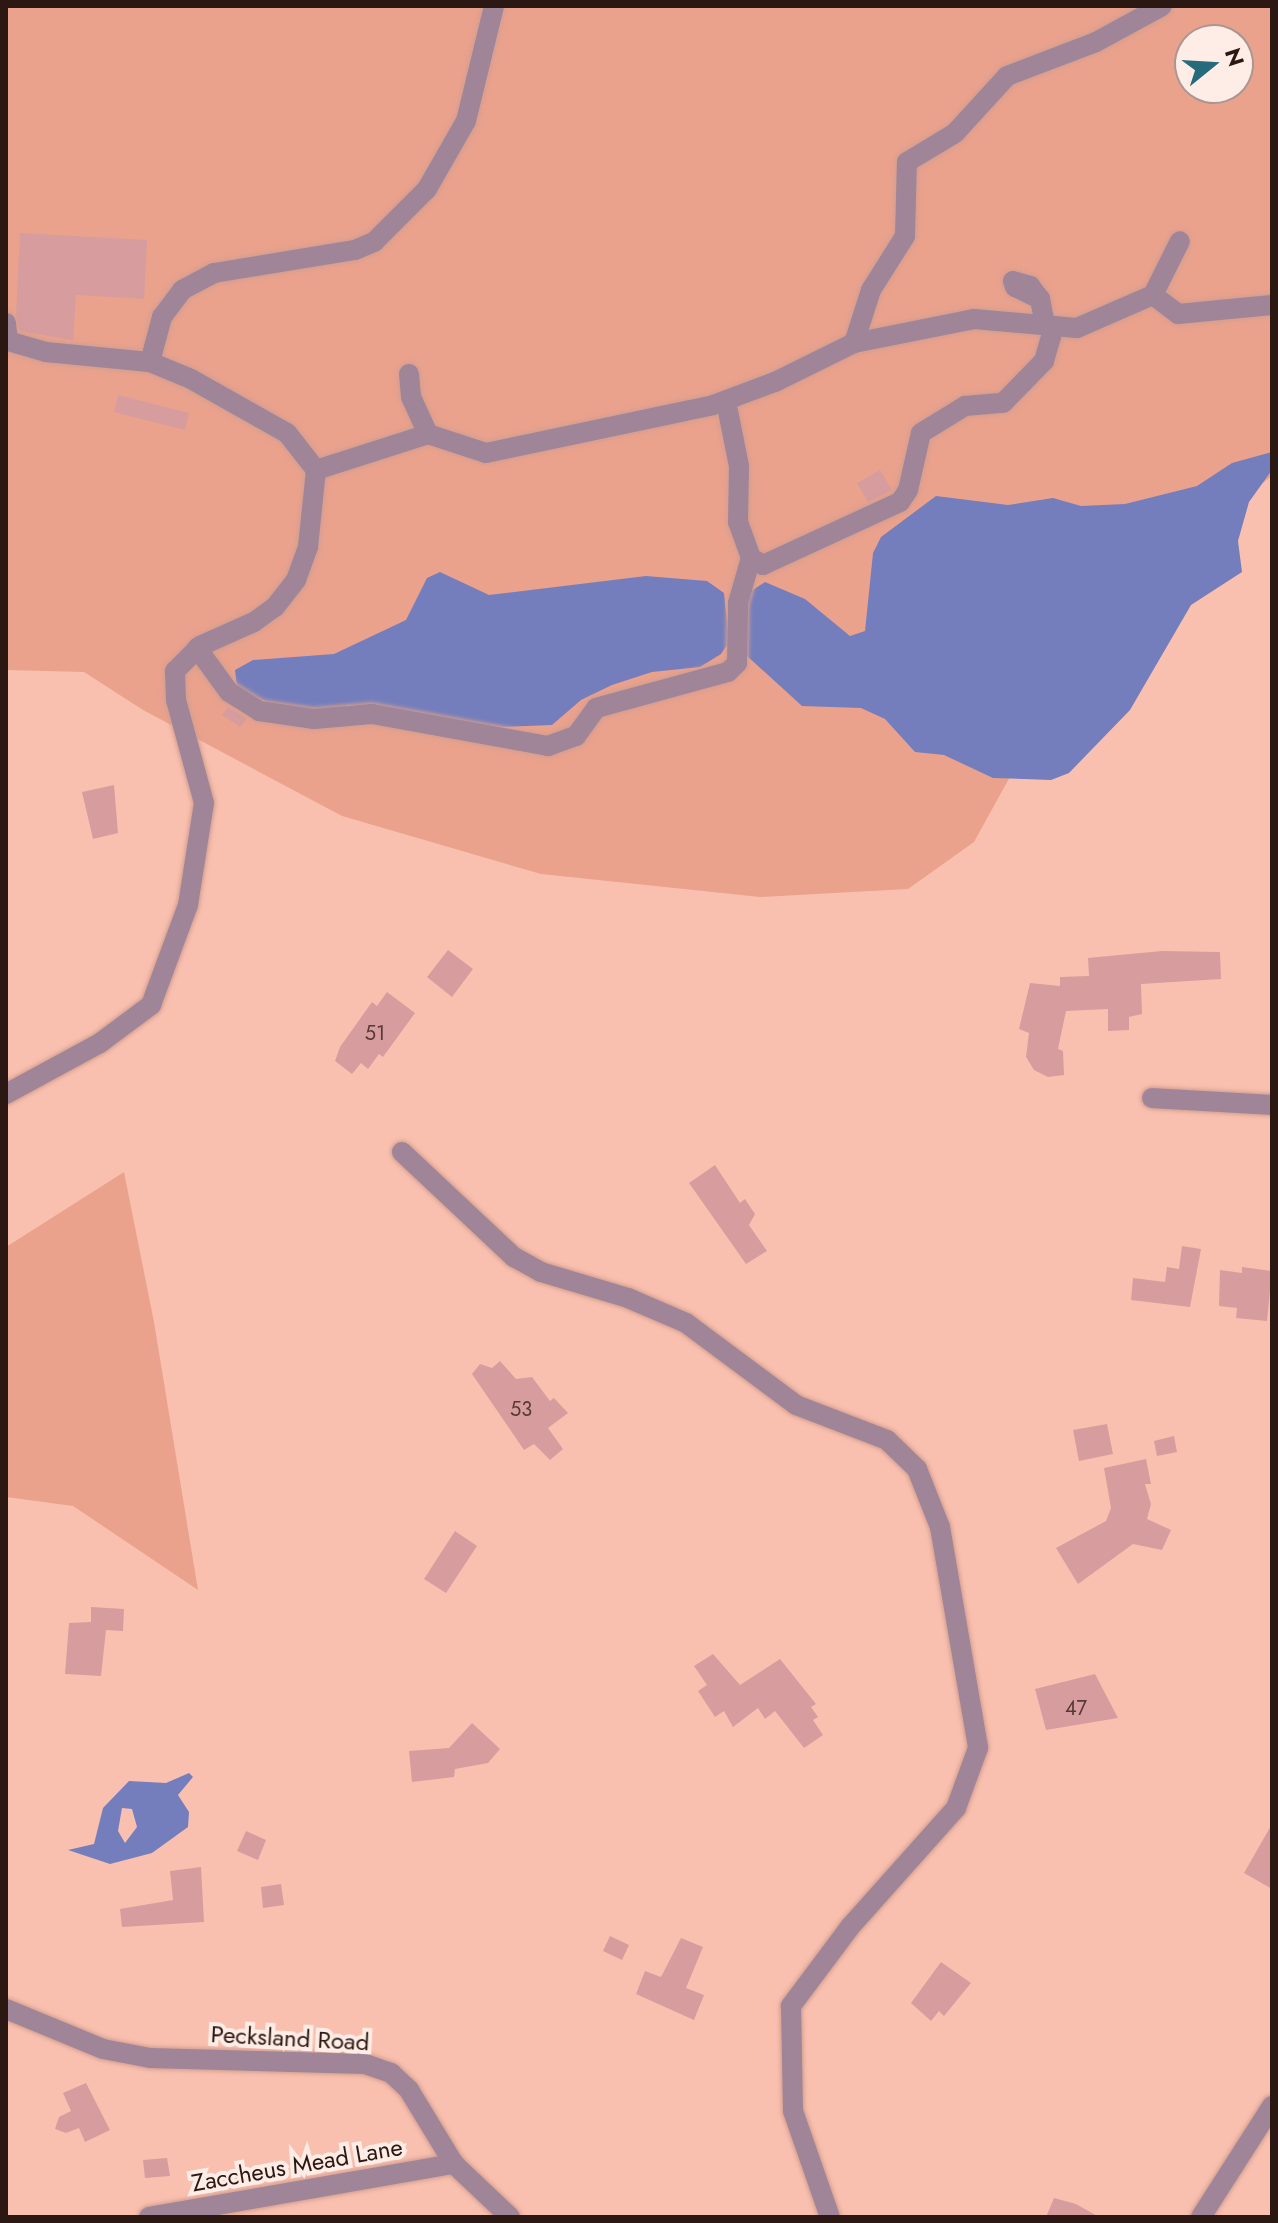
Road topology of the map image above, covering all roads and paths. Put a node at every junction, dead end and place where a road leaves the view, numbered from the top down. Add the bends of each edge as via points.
1 (494, 6) edge
2 (1162, 6) edge
3 (1180, 241) dead end
4 (1153, 295) junction
5 (1040, 299) dead end
6 (1272, 305) edge
7 (6, 323) edge
8 (1049, 326) junction
9 (854, 343) junction
10 (150, 362) junction
11 (409, 374) dead end
12 (726, 401) junction
13 (428, 434) junction
14 (316, 470) junction
15 (751, 558) junction
16 (197, 648) junction
17 (6, 1094) edge
18 (1152, 1098) dead end
19 (1272, 1105) edge
20 (402, 1152) dead end
21 (6, 2009) edge
22 (1272, 2106) edge
23 (454, 2164) junction
24 (149, 2217) edge
25 (510, 2217) edge
26 (830, 2217) edge
27 (1201, 2217) edge

1 - 10 street via 466,121 427,189 374,242 355,250 214,273 182,290 162,317
2 - 9 street via 1109,36 1007,76 955,133 907,162 905,236 871,290
3 - 4 street
4 - 6 street via 1178,314
4 - 8 street via 1095,324
5 - 8 street
7 - 10 street via 8,341 46,352
8 - 9 street via 974,319
8 - 15 street via 1044,361 1003,403 965,406 921,433 908,490 900,502 782,560 763,565
9 - 12 street
10 - 14 street via 287,433
11 - 13 street via 411,397
12 - 13 street via 508,452 486,453
12 - 15 street via 739,466 738,522
13 - 14 street
14 - 16 street via 308,547 296,580 275,607 254,622
15 - 16 street via 738,603 737,663 728,672 596,708 576,736 548,746 384,715 314,719 259,711 229,692
16 - 17 street via 175,671 176,700 204,803 199,849 188,905 151,1005 100,1043
18 - 19 street
20 - 26 street via 514,1257 541,1272 628,1298 686,1323 796,1405 887,1440 917,1469 940,1527 978,1748 956,1808 850,1927 791,2006 793,2111
21 - 23 street, Pecksland Road via 103,2049 150,2058 365,2064 391,2073 409,2090
22 - 27 street
23 - 24 street, Zaccheus Mead Lane
23 - 25 street, Pecksland Road

